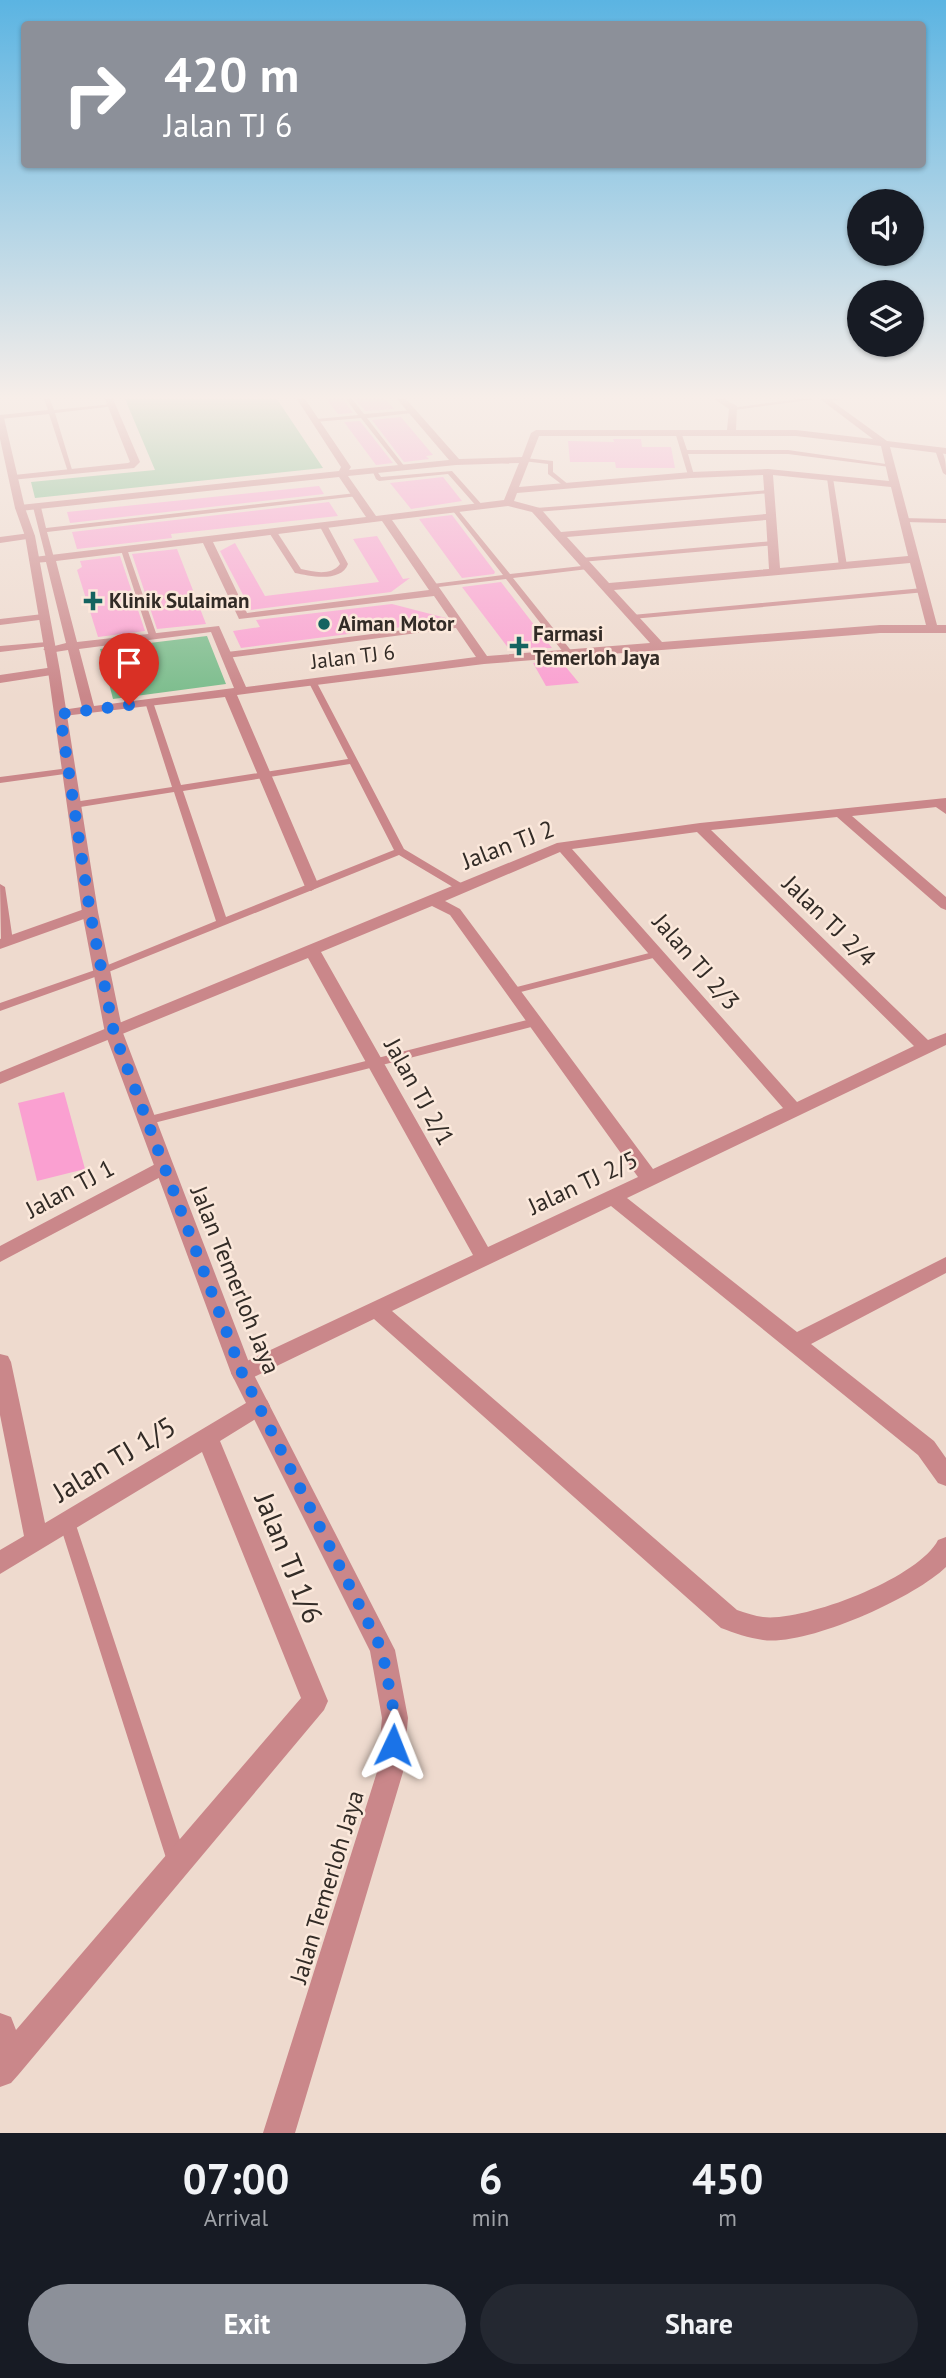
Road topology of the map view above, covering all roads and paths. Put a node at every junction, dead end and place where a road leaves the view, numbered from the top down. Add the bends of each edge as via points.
1 (24, 499) edge
2 (108, 499) edge
3 (326, 499) edge
4 (359, 499) edge
5 (473, 499) edge
6 (510, 499) edge
7 (685, 499) edge
8 (769, 499) edge
9 (833, 499) edge
10 (899, 499) edge
11 (508, 503) junction
12 (28, 507) junction
13 (480, 507) junction
14 (455, 510) junction
15 (537, 510) junction
16 (770, 517) junction
17 (379, 519) junction
18 (904, 520) junction
19 (946, 521) edge
20 (323, 525) junction
21 (272, 531) junction
22 (37, 533) junction
23 (559, 535) junction
24 (207, 539) junction
25 (0, 540) edge
26 (773, 543) junction
27 (123, 549) junction
28 (42, 559) junction
29 (915, 559) junction
30 (584, 564) junction
31 (843, 566) junction
32 (775, 572) junction
33 (508, 577) junction
34 (606, 587) junction
35 (435, 589) junction
36 (923, 590) junction
37 (43, 617) junction
38 (632, 617) junction
39 (0, 622) edge
40 (229, 622) junction
41 (460, 625) junction
42 (932, 628) junction
43 (946, 629) edge
44 (153, 636) junction
45 (73, 646) junction
46 (48, 647) junction
47 (660, 647) junction
48 (0, 649) edge
49 (570, 654) junction
50 (227, 656) junction
51 (484, 660) junction
52 (54, 671) junction
53 (0, 679) edge
54 (312, 681) junction
55 (236, 692) junction
56 (149, 702) junction
57 (89, 710) junction
58 (60, 714) junction
59 (354, 761) junction
60 (69, 771) junction
61 (264, 775) junction
62 (0, 780) edge
63 (177, 788) junction
64 (74, 805) junction
65 (943, 805) edge
66 (840, 813) junction
67 (700, 827) junction
68 (562, 846) junction
69 (400, 850) junction
70 (311, 886) junction
71 (0, 887) edge
72 (462, 888) junction
73 (432, 900) junction
74 (946, 905) edge
75 (90, 912) junction
76 (222, 922) junction
77 (4, 942) edge
78 (312, 951) junction
79 (657, 954) junction
80 (102, 971) junction
81 (513, 991) junction
82 (0, 1007) edge
83 (535, 1022) junction
84 (114, 1033) junction
85 (946, 1038) edge
86 (926, 1048) junction
87 (374, 1063) junction
88 (0, 1078) edge
89 (794, 1110) junction
90 (146, 1121) junction
91 (163, 1167) junction
92 (650, 1179) junction
93 (613, 1196) junction
94 (0, 1255) edge
95 (484, 1257) junction
96 (946, 1264) edge
97 (376, 1309) junction
98 (797, 1342) junction
99 (0, 1362) edge
100 (242, 1373) junction
101 (259, 1406) junction
102 (207, 1437) junction
103 (946, 1476) edge
104 (67, 1522) junction
105 (37, 1540) junction
106 (946, 1547) edge
107 (0, 1563) edge
108 (178, 1863) junction
109 (0, 2028) edge
110 (4, 2068) edge
111 (279, 2133) edge

1 - 12 street, Jalan Temerloh Jaya
2 - 12 street
3 - 22 lane
4 - 17 street
5 - 13 lane
6 - 11 street
7 - 15 lane
8 - 16 street
9 - 31 lane
10 - 18 street
11 - 13 street
11 - 15 street
12 - 22 street, Jalan Temerloh Jaya
13 - 14 street
14 - 17 street
14 - 33 lane
15 - 23 street
16 - 23 street
16 - 26 street
17 - 20 street
17 - 35 street
18 - 19 lane
18 - 29 street
20 - 21 street
20 - 21 lane via 344,564 338,572 316,575 298,571
21 - 24 street
22 - 25 street
22 - 28 street, Jalan Temerloh Jaya
23 - 30 street
24 - 27 street
24 - 40 street
26 - 30 lane
26 - 32 street
27 - 28 street
27 - 44 lane
28 - 37 street, Jalan Temerloh Jaya
28 - 45 street
29 - 31 street
29 - 36 street
30 - 33 lane
30 - 34 street
31 - 32 street
32 - 34 street
33 - 35 lane
33 - 49 lane
34 - 38 street
35 - 40 street
35 - 41 street
36 - 38 lane
36 - 42 street
37 - 39 street
37 - 46 street, Jalan Temerloh Jaya
38 - 47 street
40 - 44 street
40 - 50 street
41 - 50 lane
41 - 51 street
42 - 43 street, Jalan TJ 6
42 - 47 street, Jalan TJ 6
44 - 45 street
45 - 46 street
45 - 57 street
46 - 48 lane
46 - 52 street, Jalan Temerloh Jaya
47 - 49 street, Jalan TJ 6
49 - 51 street, Jalan TJ 6
50 - 55 street
51 - 54 street, Jalan TJ 6
52 - 53 street
52 - 58 street, Jalan Temerloh Jaya
54 - 55 street, Jalan TJ 6
54 - 59 lane
55 - 56 street, Jalan TJ 6
55 - 61 street
56 - 57 street, Jalan TJ 6
56 - 63 lane
57 - 58 street, Jalan TJ 6
58 - 60 street, Jalan Temerloh Jaya
59 - 61 lane
59 - 69 lane
60 - 62 lane
60 - 64 street, Jalan Temerloh Jaya
61 - 63 lane
61 - 70 street
63 - 64 lane
63 - 76 lane
64 - 75 street, Jalan Temerloh Jaya
65 - 66 street, Jalan TJ 2
66 - 67 street, Jalan TJ 2
66 - 74 street
67 - 68 street, Jalan TJ 2
67 - 86 street, Jalan TJ 2/4
68 - 72 street, Jalan TJ 2
68 - 79 street, Jalan TJ 2/3
69 - 70 lane
69 - 72 lane
70 - 76 lane
71 - 77 lane
72 - 73 street, Jalan TJ 2
73 - 78 street, Jalan TJ 2
73 - 81 street via 455,912
75 - 77 street
75 - 80 street, Jalan Temerloh Jaya
76 - 80 lane
78 - 84 street, Jalan TJ 2
78 - 87 street, Jalan TJ 2/1
79 - 81 lane
79 - 89 street, Jalan TJ 2/3
80 - 82 lane
80 - 84 street, Jalan Temerloh Jaya
81 - 83 street
83 - 87 lane
83 - 92 street
84 - 88 street, Jalan TJ 2
84 - 90 street, Jalan Temerloh Jaya
85 - 86 street, Jalan TJ 2/5
86 - 89 street, Jalan TJ 2/5
87 - 90 lane
87 - 95 street, Jalan TJ 2/1
89 - 92 street, Jalan TJ 2/5
90 - 91 street, Jalan Temerloh Jaya
91 - 94 street, Jalan TJ 1
91 - 100 street, Jalan Temerloh Jaya
92 - 93 street, Jalan TJ 2/5
93 - 95 street, Jalan TJ 2/5
93 - 98 street
95 - 97 street, Jalan TJ 2/5
96 - 98 street
97 - 100 street, Jalan TJ 2/5
97 - 106 street via 730,1620 765,1629 805,1624 878,1599 922,1574
98 - 103 street via 926,1448
99 - 105 street
100 - 101 street, Jalan Temerloh Jaya
101 - 102 street, Jalan TJ 1/5
101 - 111 street, Jalan Temerloh Jaya via 382,1650 395,1718 390,1772
102 - 104 street, Jalan TJ 1/5
102 - 108 street, Jalan TJ 1/6 via 315,1701
104 - 105 street, Jalan TJ 1/5
104 - 108 lane
105 - 107 street, Jalan TJ 1/5
108 - 110 street
109 - 110 street

